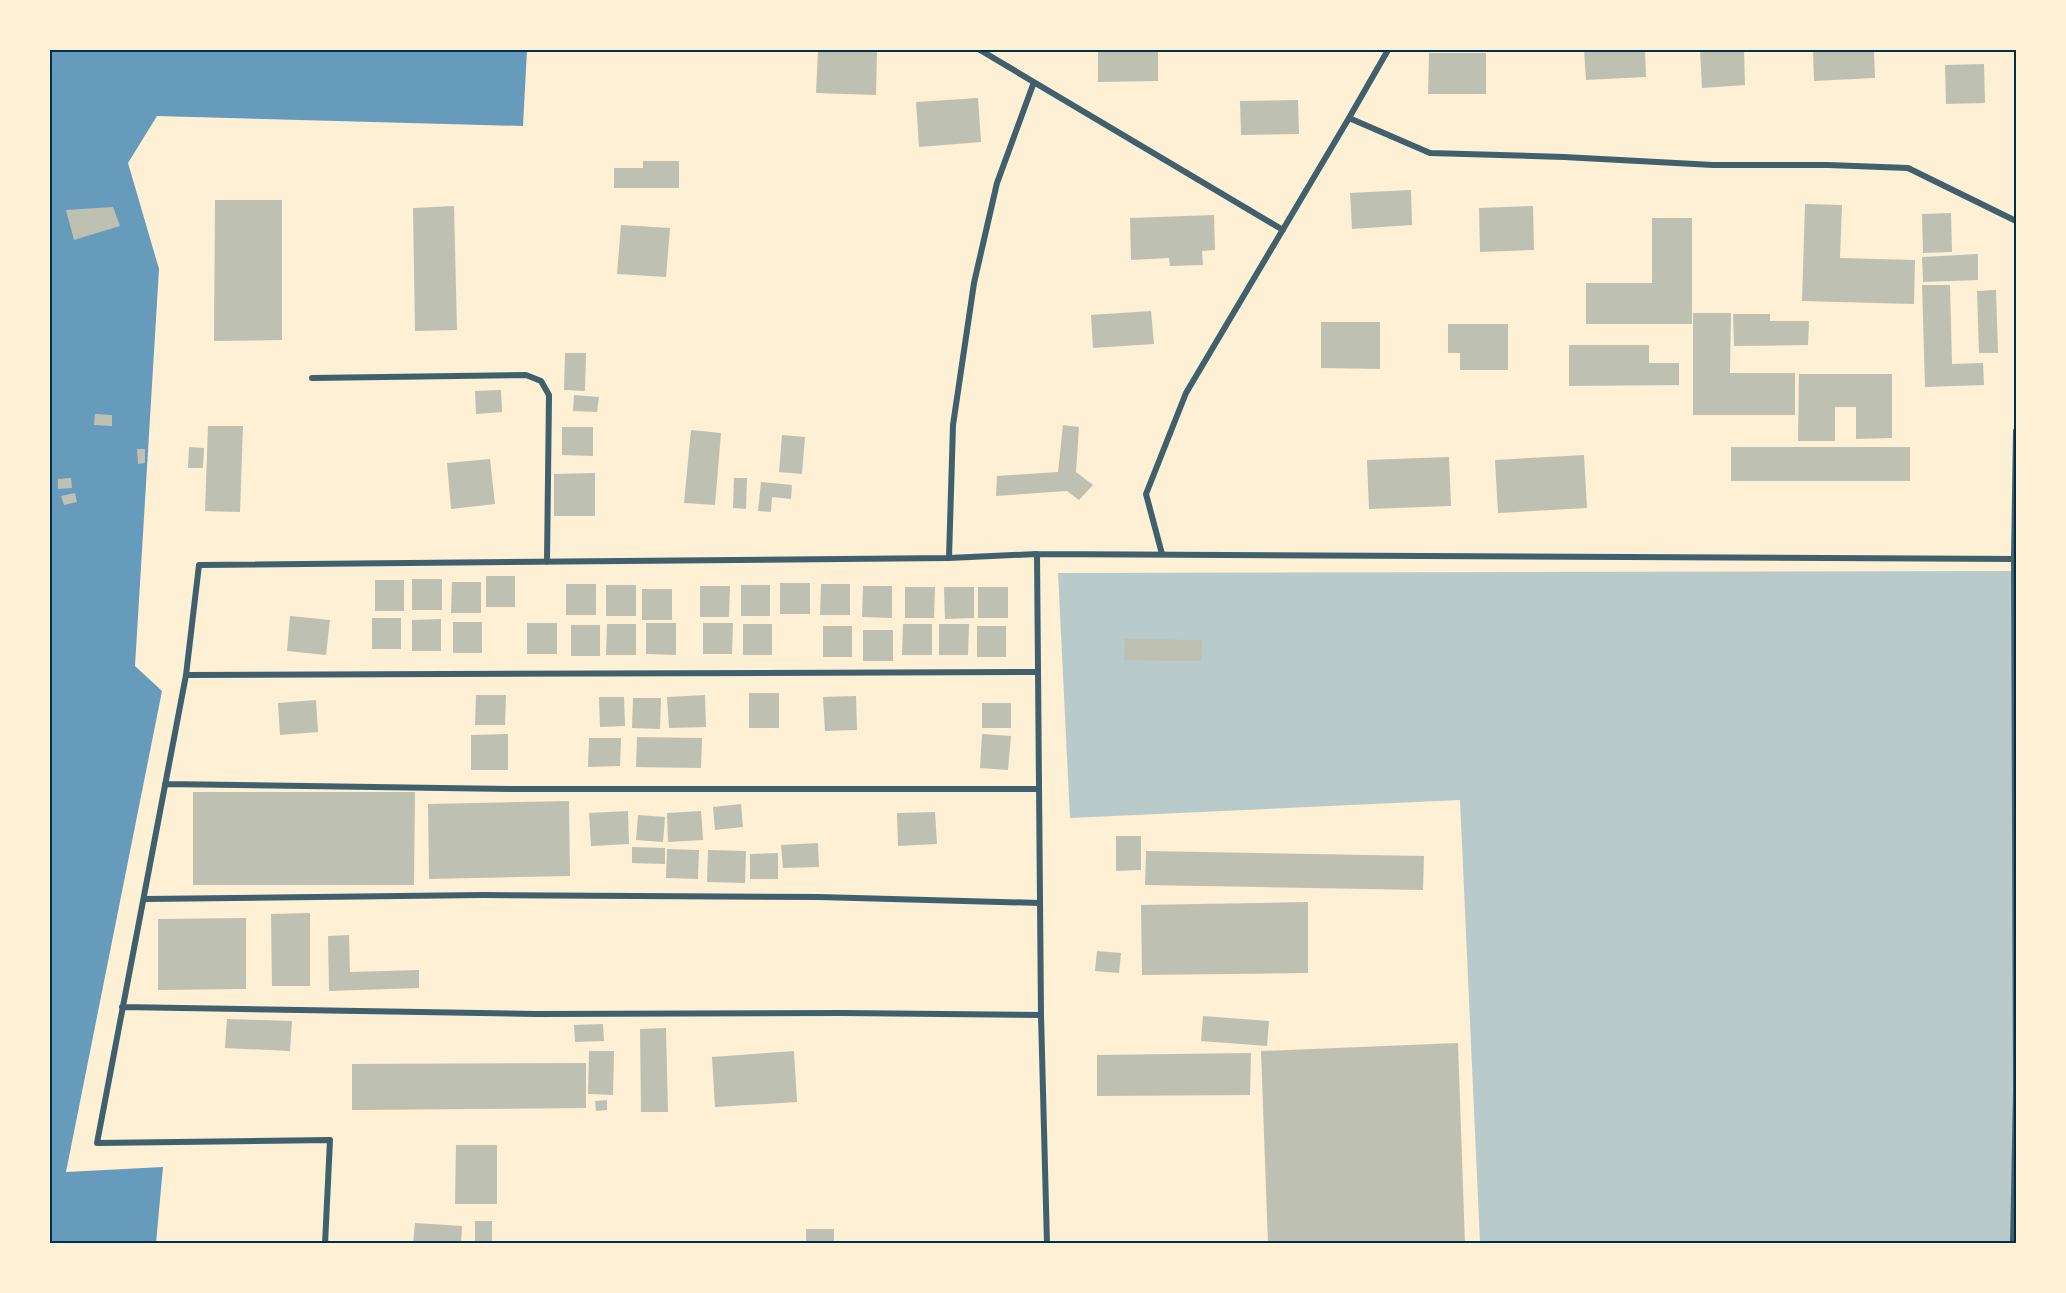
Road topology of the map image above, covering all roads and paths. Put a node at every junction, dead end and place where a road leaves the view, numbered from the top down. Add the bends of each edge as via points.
1 (980, 50) edge
2 (1388, 50) edge
3 (1034, 82) junction
4 (1349, 118) junction
5 (2016, 221) edge
6 (1283, 230) junction
7 (312, 378) dead end
8 (2016, 431) edge
9 (1037, 554) junction
10 (1162, 554) junction
11 (949, 558) junction
12 (2015, 559) edge
13 (548, 562) junction
14 (1038, 672) junction
15 (186, 675) junction
16 (165, 784) junction
17 (1039, 789) junction
18 (145, 899) junction
19 (1040, 903) junction
20 (122, 1007) junction
21 (1041, 1016) junction
22 (325, 1244) edge
23 (1047, 1244) edge
24 (2013, 1244) edge

1 - 3 street
2 - 4 street
3 - 6 street
3 - 11 street via 997,183 974,283 952,425
4 - 5 street via 1430,153 1713,165 1908,168
4 - 6 street
6 - 10 street via 1186,393 1146,494
7 - 13 street via 526,375 542,381 549,395
8 - 12 street
9 - 10 street
9 - 11 street
9 - 14 street
10 - 12 street
11 - 13 street
12 - 24 street
13 - 15 street via 199,564
14 - 15 street
14 - 17 street
15 - 16 street
16 - 17 street
16 - 18 street
17 - 19 street
18 - 19 street via 483,895
18 - 20 street
19 - 21 street
20 - 21 street
20 - 22 street via 97,1143 330,1140
21 - 23 street

